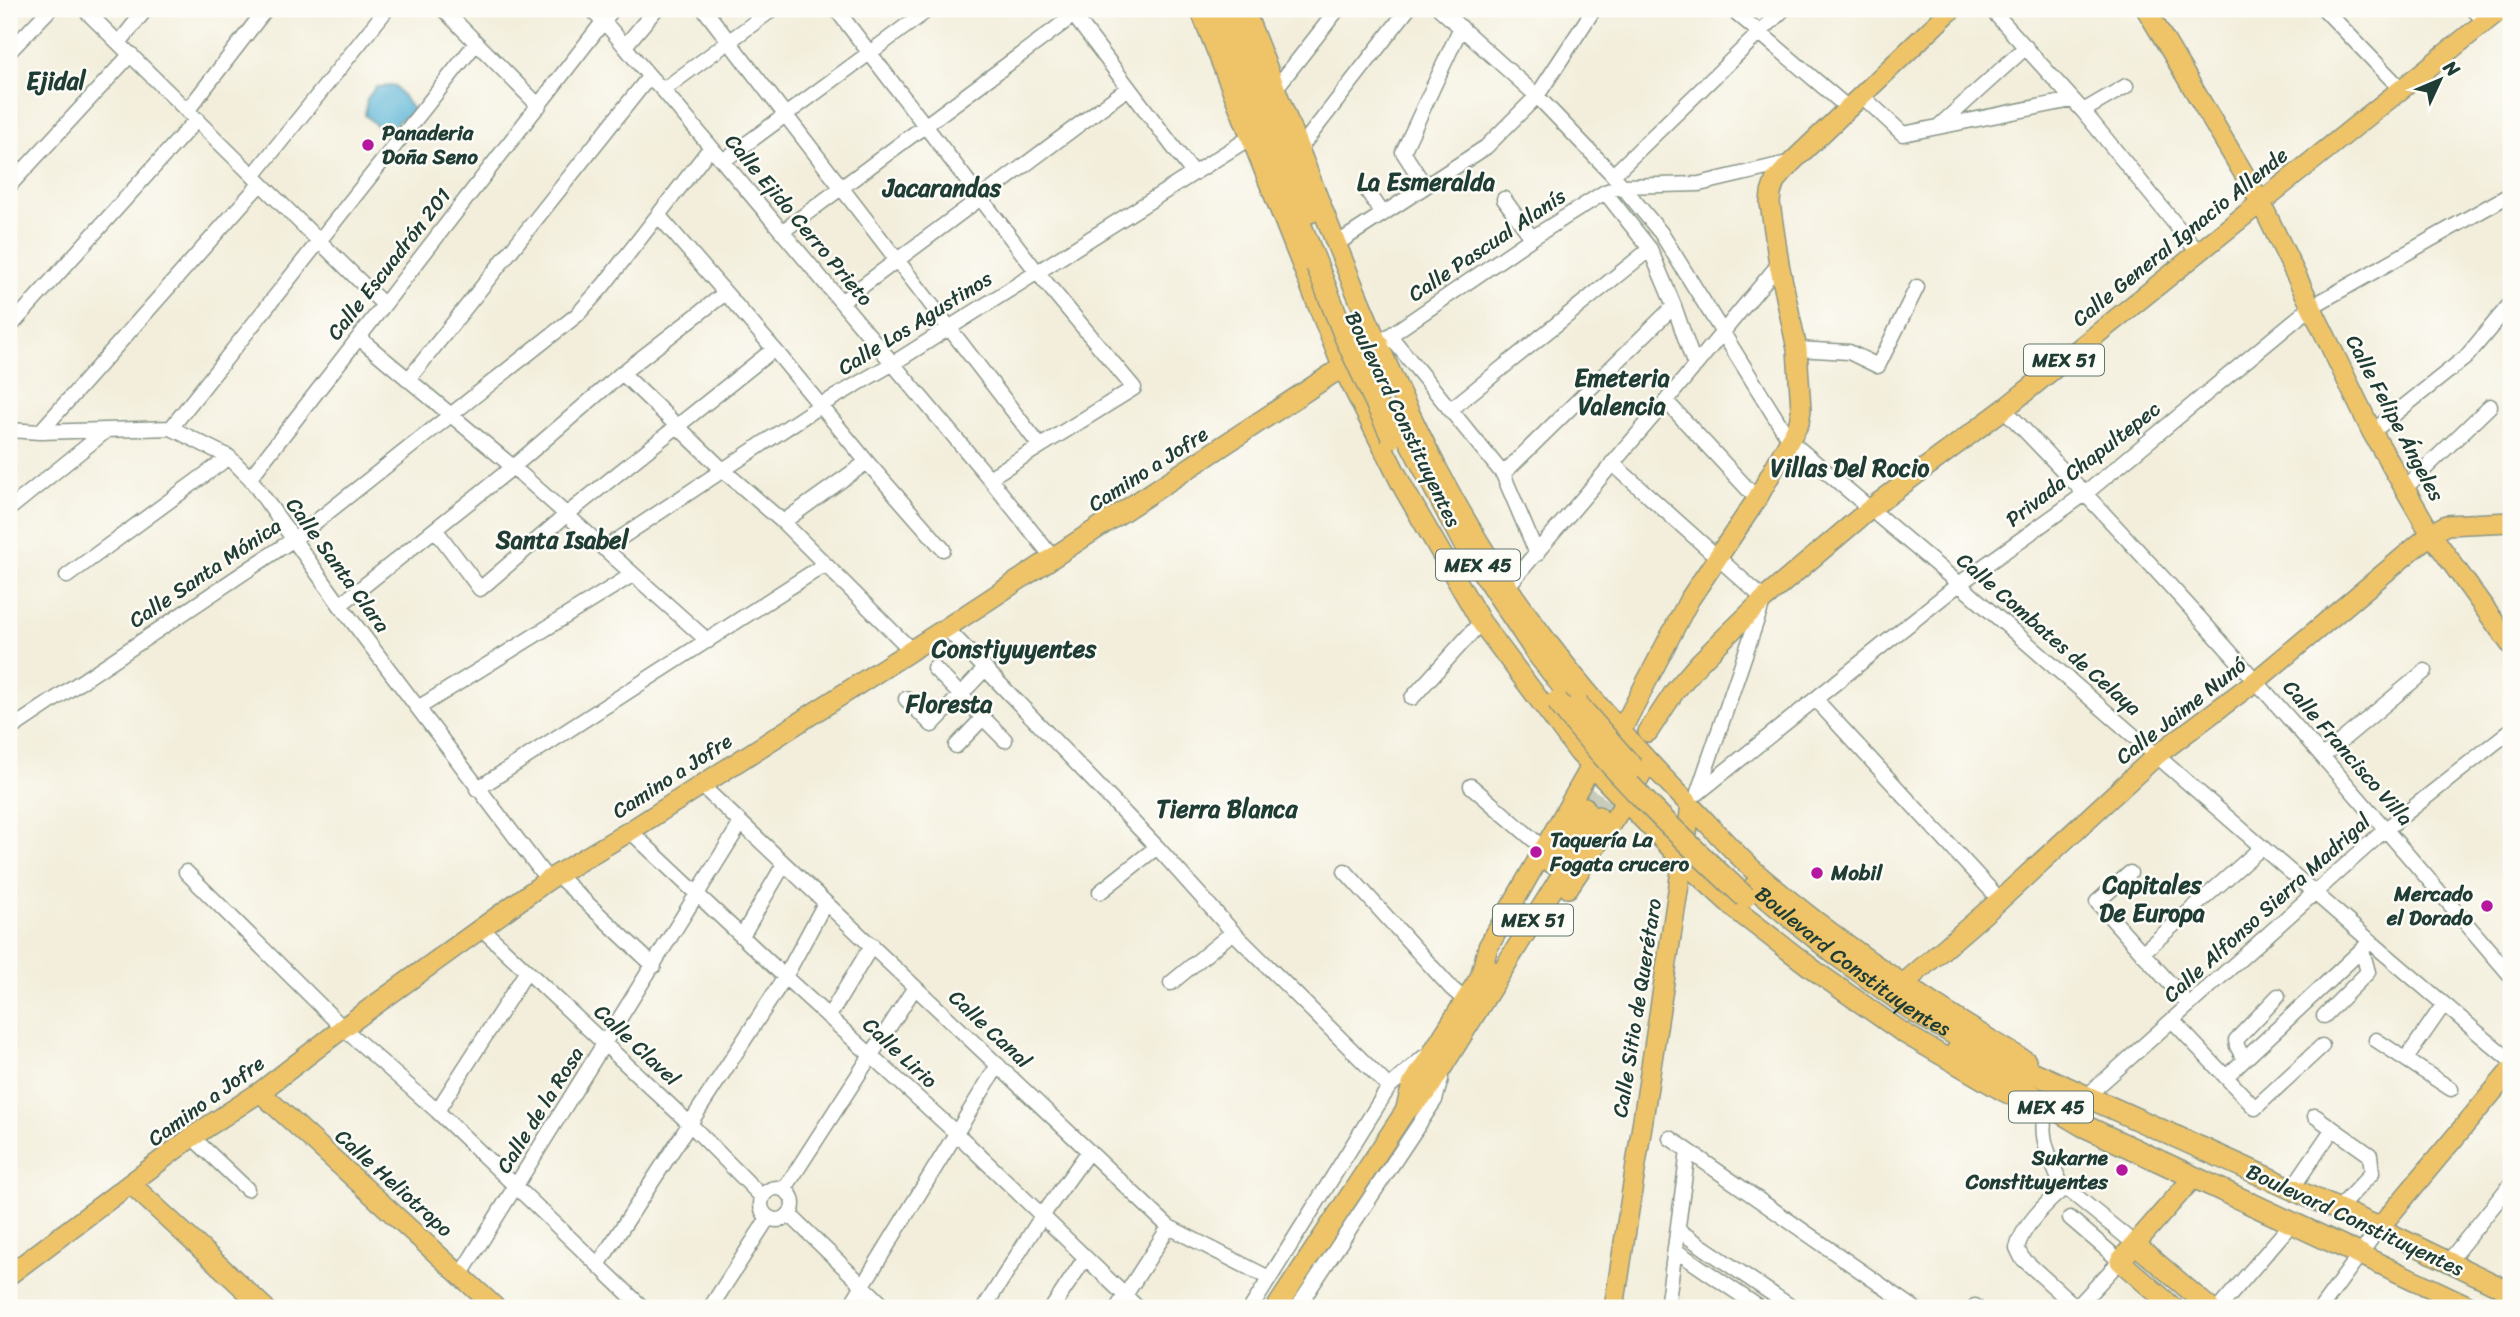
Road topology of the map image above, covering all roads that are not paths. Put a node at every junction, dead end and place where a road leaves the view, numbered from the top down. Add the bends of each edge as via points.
1 (50, 9) edge
2 (84, 9) edge
3 (146, 9) edge
4 (266, 9) edge
5 (387, 9) edge
6 (443, 9) edge
7 (591, 9) edge
8 (656, 9) edge
9 (704, 9) edge
10 (773, 9) edge
11 (836, 9) edge
12 (929, 9) edge
13 (1200, 9) edge
14 (1214, 9) edge
15 (1231, 9) edge
16 (1244, 9) edge
17 (1338, 9) edge
18 (1408, 9) edge
19 (1440, 9) edge
20 (1594, 9) edge
21 (1732, 9) edge
22 (1784, 9) edge
23 (1952, 9) edge
24 (1991, 9) edge
25 (2146, 9) edge
26 (2324, 9) edge
27 (2501, 9) edge
28 (1071, 12) edge
29 (608, 14) edge
30 (2479, 15) edge
31 (1461, 27) junction
32 (1760, 32) junction
33 (729, 40) junction
34 (119, 43) junction
35 (475, 43) junction
36 (625, 46) junction
37 (2026, 47) junction
38 (9, 52) edge
39 (869, 52) junction
40 (131, 54) junction
41 (649, 77) junction
42 (2126, 86) dead end
43 (1128, 88) junction
44 (1276, 88) junction
45 (2401, 89) junction
46 (663, 90) junction
47 (1537, 96) junction
48 (2072, 100) junction
49 (1854, 101) junction
50 (538, 106) junction
51 (2084, 111) junction
52 (783, 114) junction
53 (192, 115) junction
54 (924, 125) junction
55 (1938, 127) junction
56 (1265, 135) junction
57 (711, 147) junction
58 (1300, 148) junction
59 (723, 161) junction
60 (1792, 162) junction
61 (1193, 173) junction
62 (257, 180) junction
63 (1617, 181) junction
64 (9, 186) edge
65 (1425, 186) junction
66 (840, 188) junction
67 (1366, 188) dead end
68 (1605, 192) junction
69 (2511, 194) edge
70 (979, 198) junction
71 (1504, 199) dead end
72 (2260, 201) junction
73 (1382, 214) junction
74 (659, 216) junction
75 (783, 231) junction
76 (1532, 238) junction
77 (319, 243) junction
78 (1338, 243) junction
79 (1650, 249) junction
80 (2197, 252) junction
81 (897, 261) junction
82 (1779, 264) junction
83 (1037, 272) junction
84 (1351, 277) junction
85 (1917, 286) dead end
86 (1311, 289) junction
87 (724, 294) junction
88 (841, 302) junction
89 (2511, 303) edge
90 (383, 304) junction
91 (1674, 306) junction
92 (2311, 307) junction
93 (948, 327) junction
94 (9, 328) edge
95 (1723, 333) junction
96 (359, 338) junction
97 (1384, 340) junction
98 (774, 349) junction
99 (1797, 349) junction
100 (892, 364) junction
101 (1342, 366) junction
102 (1695, 366) junction
103 (622, 373) junction
104 (408, 380) junction
105 (1666, 401) junction
106 (821, 405) junction
107 (2490, 406) dead end
108 (1451, 409) junction
109 (2004, 409) junction
110 (450, 415) junction
111 (677, 425) junction
112 (171, 428) junction
113 (9, 430) edge
114 (107, 430) junction
115 (40, 432) junction
116 (2372, 432) junction
117 (1790, 441) junction
118 (1040, 446) junction
119 (229, 457) junction
120 (867, 462) junction
121 (1612, 463) junction
122 (513, 467) junction
123 (724, 471) junction
124 (1503, 474) junction
125 (250, 478) junction
126 (989, 478) junction
127 (2405, 488) junction
128 (2086, 493) junction
129 (1757, 499) junction
130 (9, 509) edge
131 (1870, 509) junction
132 (566, 515) junction
133 (783, 522) junction
134 (2511, 522) edge
135 (435, 529) junction
136 (2431, 534) junction
137 (294, 539) junction
138 (604, 549) junction
139 (943, 549) dead end
140 (1536, 554) junction
141 (1717, 556) junction
142 (1053, 558) junction
143 (824, 565) junction
144 (632, 575) junction
145 (67, 576) dead end
146 (1959, 584) junction
147 (1507, 586) junction
148 (1764, 599) junction
149 (340, 605) junction
150 (1481, 622) junction
151 (946, 628) junction
152 (708, 641) junction
153 (2511, 645) edge
154 (910, 649) junction
155 (934, 668) dead end
156 (985, 669) junction
157 (2425, 671) dead end
158 (2257, 680) junction
159 (960, 695) junction
160 (1412, 698) dead end
161 (906, 699) dead end
162 (1816, 700) junction
163 (418, 708) junction
164 (983, 718) junction
165 (1619, 726) junction
166 (9, 730) edge
167 (2511, 730) edge
168 (1648, 732) dead end
169 (1005, 740) dead end
170 (956, 746) dead end
171 (2157, 755) junction
172 (2323, 756) junction
173 (1648, 762) junction
174 (1591, 766) junction
175 (701, 785) junction
176 (1471, 786) dead end
177 (477, 789) junction
178 (1695, 800) junction
179 (1625, 803) junction
180 (741, 823) junction
181 (2386, 829) junction
182 (630, 831) junction
183 (1157, 847) junction
184 (2262, 847) junction
185 (1544, 849) junction
186 (1683, 861) junction
187 (784, 864) junction
188 (186, 872) dead end
189 (1345, 872) dead end
190 (2130, 873) dead end
191 (552, 877) junction
192 (2314, 891) junction
193 (1100, 892) dead end
194 (698, 894) junction
195 (2000, 900) junction
196 (825, 903) junction
197 (480, 927) junction
198 (1233, 932) junction
199 (742, 936) junction
200 (2366, 945) junction
201 (872, 946) junction
202 (2142, 953) junction
203 (1830, 958) junction
204 (654, 966) junction
205 (527, 971) junction
206 (2511, 976) edge
207 (785, 977) junction
208 (1480, 977) junction
209 (1171, 983) dead end
210 (1903, 984) junction
211 (915, 987) junction
212 (2278, 996) dead end
213 (1466, 1001) junction
214 (2444, 1004) junction
215 (2189, 1005) junction
216 (829, 1016) junction
217 (2325, 1016) dead end
218 (2173, 1021) junction
219 (1468, 1023) junction
220 (343, 1028) junction
221 (2376, 1040) dead end
222 (606, 1044) junction
223 (2322, 1046) dead end
224 (1442, 1053) junction
225 (870, 1055) junction
226 (2244, 1059) junction
227 (2406, 1059) junction
228 (2511, 1060) edge
229 (998, 1065) junction
230 (2511, 1070) edge
231 (2226, 1077) junction
232 (1389, 1087) junction
233 (2451, 1089) dead end
234 (260, 1092) junction
235 (2087, 1096) junction
236 (2048, 1109) junction
237 (437, 1111) junction
238 (2315, 1116) dead end
239 (690, 1124) junction
240 (2332, 1130) junction
241 (956, 1133) junction
242 (192, 1138) junction
243 (1670, 1138) dead end
244 (1089, 1151) junction
245 (1688, 1151) junction
246 (2193, 1178) junction
247 (2511, 1184) edge
248 (132, 1185) junction
249 (516, 1188) junction
250 (247, 1189) dead end
251 (2063, 1189) junction
252 (784, 1190) junction
253 (2291, 1190) junction
254 (762, 1197) junction
255 (2337, 1210) junction
256 (789, 1214) junction
257 (1042, 1216) junction
258 (768, 1218) junction
259 (2070, 1218) dead end
260 (2292, 1223) junction
261 (1169, 1227) junction
262 (2379, 1228) junction
263 (1678, 1230) junction
264 (2135, 1244) junction
265 (1675, 1250) junction
266 (2361, 1255) junction
267 (1085, 1258) junction
268 (2120, 1262) junction
269 (2448, 1262) junction
270 (598, 1265) junction
271 (461, 1274) junction
272 (9, 1275) edge
273 (1269, 1278) junction
274 (863, 1287) junction
275 (2511, 1292) edge
276 (1121, 1302) edge
277 (265, 1308) edge
278 (496, 1308) edge
279 (643, 1308) edge
280 (710, 1308) edge
281 (849, 1308) edge
282 (886, 1308) edge
283 (984, 1308) edge
284 (1052, 1308) edge
285 (1138, 1308) edge
286 (1251, 1308) edge
287 (1276, 1308) edge
288 (1297, 1308) edge
289 (1614, 1308) edge
290 (1667, 1308) edge
291 (1760, 1308) edge
292 (1793, 1308) edge
293 (1914, 1308) edge
294 (2077, 1308) edge
295 (2174, 1308) edge
296 (2210, 1308) edge
297 (2219, 1308) edge
298 (2321, 1308) edge
299 (2473, 1308) edge

1 - 38 street
2 - 34 street
3 - 34 street
4 - 53 street
5 - 62 street
6 - 35 street
7 - 29 street, Calle Ejido Cerro Prieto
8 - 36 street
9 - 33 street
10 - 33 street
11 - 39 street
12 - 39 street
13 - 56 main road
14 - 56 highway, Boulevard Constituyentes / MEX 45
15 - 56 highway, Boulevard Constituyentes / MEX 45
16 - 44 main road
17 - 44 street
18 - 58 street
19 - 31 street, Calle Combates de Celaya
20 - 47 street
21 - 32 street
22 - 32 street
23 - 49 main road
24 - 37 street
25 - 72 main road, Calle Felipe Ángeles
26 - 45 street
27 - 30 main road, Calle General Ignacio Allende / MEX 51
28 - 43 street
28 - 54 street
29 - 36 street, Calle Ejido Cerro Prieto
29 - 50 street, Calle Escuadrón 201
30 - 45 main road, Calle General Ignacio Allende / MEX 51
31 - 47 street, Calle Combates de Celaya
31 - 65 street via 1403,152
32 - 49 street
32 - 63 street
33 - 46 street
33 - 52 street
34 - 40 street
35 - 50 street
35 - 77 street
36 - 41 street, Calle Ejido Cerro Prieto
37 - 48 street
37 - 55 street
39 - 52 street
39 - 54 street
40 - 53 street
40 - 64 street
41 - 46 street, Calle Ejido Cerro Prieto
41 - 104 street
42 - 51 street
43 - 61 street
43 - 70 street
44 - 58 main road
45 - 72 main road, Calle General Ignacio Allende / MEX 51
46 - 57 street, Calle Ejido Cerro Prieto
47 - 63 street, Calle Combates de Celaya
47 - 65 street via 1486,147
48 - 51 street
48 - 55 street
49 - 55 street via 1903,134
49 - 60 main road
50 - 90 street, Calle Escuadrón 201
51 - 80 street
52 - 59 street
52 - 66 street
53 - 62 street
53 - 94 street
54 - 66 street
54 - 70 street
56 - 61 street, Calle Los Agustinos
56 - 86 main road
56 - 203 highway, Boulevard Constituyentes / MEX 45, bridge via 1368,388 1415,483 1525,659 1640,798 1745,897
57 - 59 street, Calle Ejido Cerro Prieto
57 - 74 street, Calle Santa Mónica
58 - 78 main road
59 - 75 street, Calle Ejido Cerro Prieto
60 - 63 street via 1699,184
60 - 82 main road via 1771,193
61 - 83 street, Calle Los Agustinos
62 - 77 street
62 - 115 street
63 - 68 street, Calle Pascual Alanís
63 - 95 street, Calle Combates de Celaya via 1661,233
65 - 73 street
66 - 75 street
66 - 81 street
67 - 73 street
68 - 76 street, Calle Pascual Alanís
68 - 79 street
69 - 92 street, Privada Chapultepec
70 - 81 street
70 - 83 street
71 - 76 street
72 - 80 main road, Calle General Ignacio Allende / MEX 51
72 - 92 main road, Calle Felipe Ángeles
73 - 78 street
74 - 87 street
74 - 110 street, Calle Santa Mónica via 577,315
75 - 88 street, Calle Ejido Cerro Prieto
76 - 97 street, Calle Pascual Alanís
77 - 90 street
77 - 112 street
78 - 84 main road
79 - 91 street
79 - 108 street
80 - 109 main road, Calle General Ignacio Allende / MEX 51
81 - 88 street
81 - 93 street
82 - 95 street
82 - 99 main road
83 - 93 street, Calle Los Agustinos
83 - 118 street via 1134,388
84 - 86 street via 1333,291
84 - 97 main road
85 - 99 street via 1878,366 1849,352
86 - 101 main road
87 - 98 street
87 - 103 street
88 - 100 street, Calle Ejido Cerro Prieto
89 - 116 street via 2466,357
90 - 96 street, Calle Escuadrón 201
91 - 102 street
91 - 124 street
92 - 116 main road, Calle Felipe Ángeles
92 - 128 street, Privada Chapultepec
93 - 100 street, Calle Los Agustinos
93 - 118 street
95 - 102 street
95 - 117 street, Calle Combates de Celaya
96 - 104 street
96 - 125 street, Calle Escuadrón 201
97 - 101 main road, Camino a Jofre
97 - 108 street
97 - 147 main road via 1438,470
98 - 106 street
98 - 111 street
99 - 117 main road via 1801,410
100 - 106 street, Calle Los Agustinos
100 - 126 street, Calle Ejido Cerro Prieto
101 - 142 main road, Camino a Jofre
101 - 150 main road via 1404,489
102 - 105 street
103 - 111 street
103 - 122 street
104 - 110 street
105 - 121 street
105 - 129 street
106 - 120 street
106 - 123 street, Calle Los Agustinos
107 - 127 street
108 - 124 street
109 - 128 street, Calle Francisco Villa
109 - 131 main road, Calle General Ignacio Allende / MEX 51
110 - 122 street
110 - 137 street, Calle Santa Mónica
111 - 123 street
111 - 132 street
112 - 114 street, Calle Santa Clara
112 - 119 street, Calle Santa Clara
113 - 115 street, Calle Santa Clara
114 - 115 street, Calle Santa Clara
114 - 130 street
116 - 127 main road, Calle Felipe Ángeles
117 - 129 main road
117 - 131 street, Calle Combates de Celaya
118 - 126 street
119 - 125 street, Calle Santa Clara
119 - 145 street
120 - 133 street
120 - 139 street
121 - 140 street
121 - 141 street
122 - 132 street
122 - 135 street
123 - 133 street
123 - 138 street, Calle Los Agustinos
124 - 140 street
125 - 137 street, Calle Santa Clara
126 - 142 street, Calle Ejido Cerro Prieto
127 - 136 main road, Calle Felipe Ángeles
128 - 146 street, Privada Chapultepec
128 - 158 street, Calle Francisco Villa
129 - 141 main road
131 - 146 street, Calle Combates de Celaya
131 - 148 main road, Calle General Ignacio Allende / MEX 51
132 - 135 street via 480,590
132 - 138 street
133 - 143 street
134 - 136 main road, Calle Jaime Nunó via 2446,525
135 - 149 street
136 - 153 main road, Calle Felipe Ángeles
136 - 158 main road, Calle Jaime Nunó
137 - 149 street, Calle Santa Clara
137 - 166 street, Calle Santa Mónica
138 - 144 street
140 - 147 street
141 - 148 street
141 - 165 main road via 1689,600 1671,618
142 - 151 main road, Camino a Jofre
143 - 152 street
143 - 154 street
144 - 152 street
144 - 163 street
146 - 162 street, Privada Chapultepec
146 - 171 street, Calle Combates de Celaya
147 - 165 main road via 1549,647
148 - 168 main road, Calle General Ignacio Allende / MEX 51 via 1700,662
148 - 178 street, Calle Sitio de Querétaro
149 - 163 street, Calle Santa Clara
150 - 160 street
150 - 174 main road
151 - 154 main road, Camino a Jofre
151 - 156 street
152 - 177 street
154 - 175 main road, Camino a Jofre
155 - 159 street
156 - 159 street
156 - 183 street
157 - 172 street
158 - 171 main road, Calle Jaime Nunó
158 - 172 street, Calle Francisco Villa
159 - 161 street via 932,725
159 - 164 street
162 - 178 street, Privada Chapultepec
162 - 195 street
163 - 177 street, Calle Santa Clara
164 - 169 street
164 - 170 street
165 - 173 main road
165 - 174 main road
167 - 181 street, Calle Alfonso Sierra Madrigal
171 - 184 street, Calle Combates de Celaya
171 - 195 main road, Calle Jaime Nunó
172 - 181 street, Calle Francisco Villa
173 - 178 main road
173 - 179 main road
174 - 179 main road
174 - 185 main road
175 - 180 street, Calle Canal
175 - 182 main road, Camino a Jofre
176 - 185 street
177 - 191 street, Calle Santa Clara
178 - 186 main road, Calle Sitio de Querétaro
178 - 210 main road via 1758,874 1843,943
179 - 186 main road
179 - 219 main road via 1498,993
180 - 187 street, Calle Canal
180 - 194 street, Calle de la Rosa
181 - 192 street, Calle Alfonso Sierra Madrigal
181 - 206 street, Calle Francisco Villa
182 - 191 main road, Camino a Jofre
182 - 194 street, Calle Lirio
183 - 193 street
183 - 198 street
184 - 192 street, Calle Combates de Celaya
184 - 202 street
185 - 208 main road via 1488,947
186 - 236 main road via 1740,913 1902,1032 2003,1091
186 - 289 main road, Calle Sitio de Querétaro
187 - 196 street, Calle Canal
187 - 199 street
188 - 220 street
189 - 213 street
190 - 202 street via 2097,902
191 - 197 main road, Camino a Jofre
191 - 204 street, Calle Santa Clara
192 - 200 street, Calle Combates de Celaya
192 - 215 street, Calle Alfonso Sierra Madrigal
194 - 199 street, Calle Lirio
194 - 204 street, Calle de la Rosa
195 - 210 main road, Calle Jaime Nunó
196 - 201 street, Calle Canal
196 - 207 street
197 - 205 street, Calle Clavel
197 - 220 main road, Camino a Jofre
198 - 209 street
198 - 232 street
199 - 207 street, Calle Lirio
200 - 214 street, Calle Combates de Celaya
200 - 217 street via 2368,972
200 - 226 street
201 - 211 street, Calle Canal
201 - 216 street
202 - 215 street
203 - 235 highway, Boulevard Constituyentes / MEX 45 via 1983,1050
203 - 236 highway, Boulevard Constituyentes / MEX 45 via 1909,1022
204 - 222 street, Calle de la Rosa
205 - 222 street, Calle Clavel
205 - 237 street
207 - 216 street, Calle Lirio
207 - 239 street
208 - 213 main road, MEX 51
208 - 219 main road, MEX 51 via 1592,812
210 - 235 main road
211 - 225 street
211 - 229 street, Calle Canal
212 - 226 street via 2236,1040
213 - 224 main road, MEX 51
214 - 227 street
214 - 228 street, Calle Combates de Celaya
215 - 218 street, Calle Alfonso Sierra Madrigal
216 - 225 street, Calle Lirio
218 - 231 street
218 - 235 street, Calle Alfonso Sierra Madrigal
219 - 224 main road, MEX 51
220 - 234 main road, Camino a Jofre
220 - 237 street
221 - 227 street
222 - 239 street, Calle Clavel
222 - 249 street, Calle de la Rosa
223 - 231 street via 2255,1108
224 - 232 street
224 - 287 main road, MEX 51 via 1412,1085 1405,1113
224 - 288 street via 1435,1100
225 - 241 street, Calle Lirio
225 - 252 street
226 - 231 street
227 - 233 street
229 - 241 street
229 - 244 street, Calle Canal
230 - 262 main road
232 - 273 street
234 - 242 main road, Camino a Jofre
234 - 271 main road, Calle Heliotropo
235 - 253 highway, Boulevard Constituyentes / MEX 45
236 - 246 highway, Boulevard Constituyentes / MEX 45
236 - 251 street via 2043,1125 2045,1142
237 - 249 street
238 - 240 street
239 - 254 street, Calle Clavel
239 - 270 street
240 - 253 street
240 - 255 street via 2370,1155 2372,1173
241 - 257 street, Calle Lirio
241 - 274 street
242 - 248 main road, Camino a Jofre
242 - 250 street
243 - 245 street
244 - 257 street
244 - 261 street, Calle Canal
245 - 263 street
245 - 293 street
246 - 260 highway, Boulevard Constituyentes / MEX 45
246 - 264 main road
247 - 269 street
248 - 272 main road, Camino a Jofre
248 - 277 main road
249 - 270 street
249 - 271 street, Calle de la Rosa
251 - 264 street via 2082,1199
251 - 294 street via 2020,1235 2017,1248 2022,1258
252 - 254 street via 776,1188
252 - 256 street via 793,1206
253 - 255 highway, Boulevard Constituyentes / MEX 45
254 - 258 street
255 - 262 highway, Boulevard Constituyentes / MEX 45
256 - 258 street via 783,1219
256 - 274 street
257 - 267 street, Calle Lirio
257 - 283 street
258 - 280 street
259 - 268 street
260 - 266 highway, Boulevard Constituyentes / MEX 45
260 - 297 street
261 - 273 street, Calle Canal
261 - 276 street
262 - 266 street
262 - 269 main road, Boulevard Constituyentes / MEX 45
263 - 265 street
263 - 292 street
264 - 268 main road
264 - 296 main road
265 - 290 street
265 - 291 street
266 - 298 street
266 - 299 main road, Boulevard Constituyentes / MEX 45
267 - 276 street, Calle Lirio
267 - 284 street
268 - 294 street
268 - 295 main road
269 - 275 main road, Boulevard Constituyentes / MEX 45
270 - 279 street
271 - 278 main road, Calle Heliotropo
273 - 286 street
274 - 281 street
274 - 282 street
276 - 285 street, Calle Lirio

